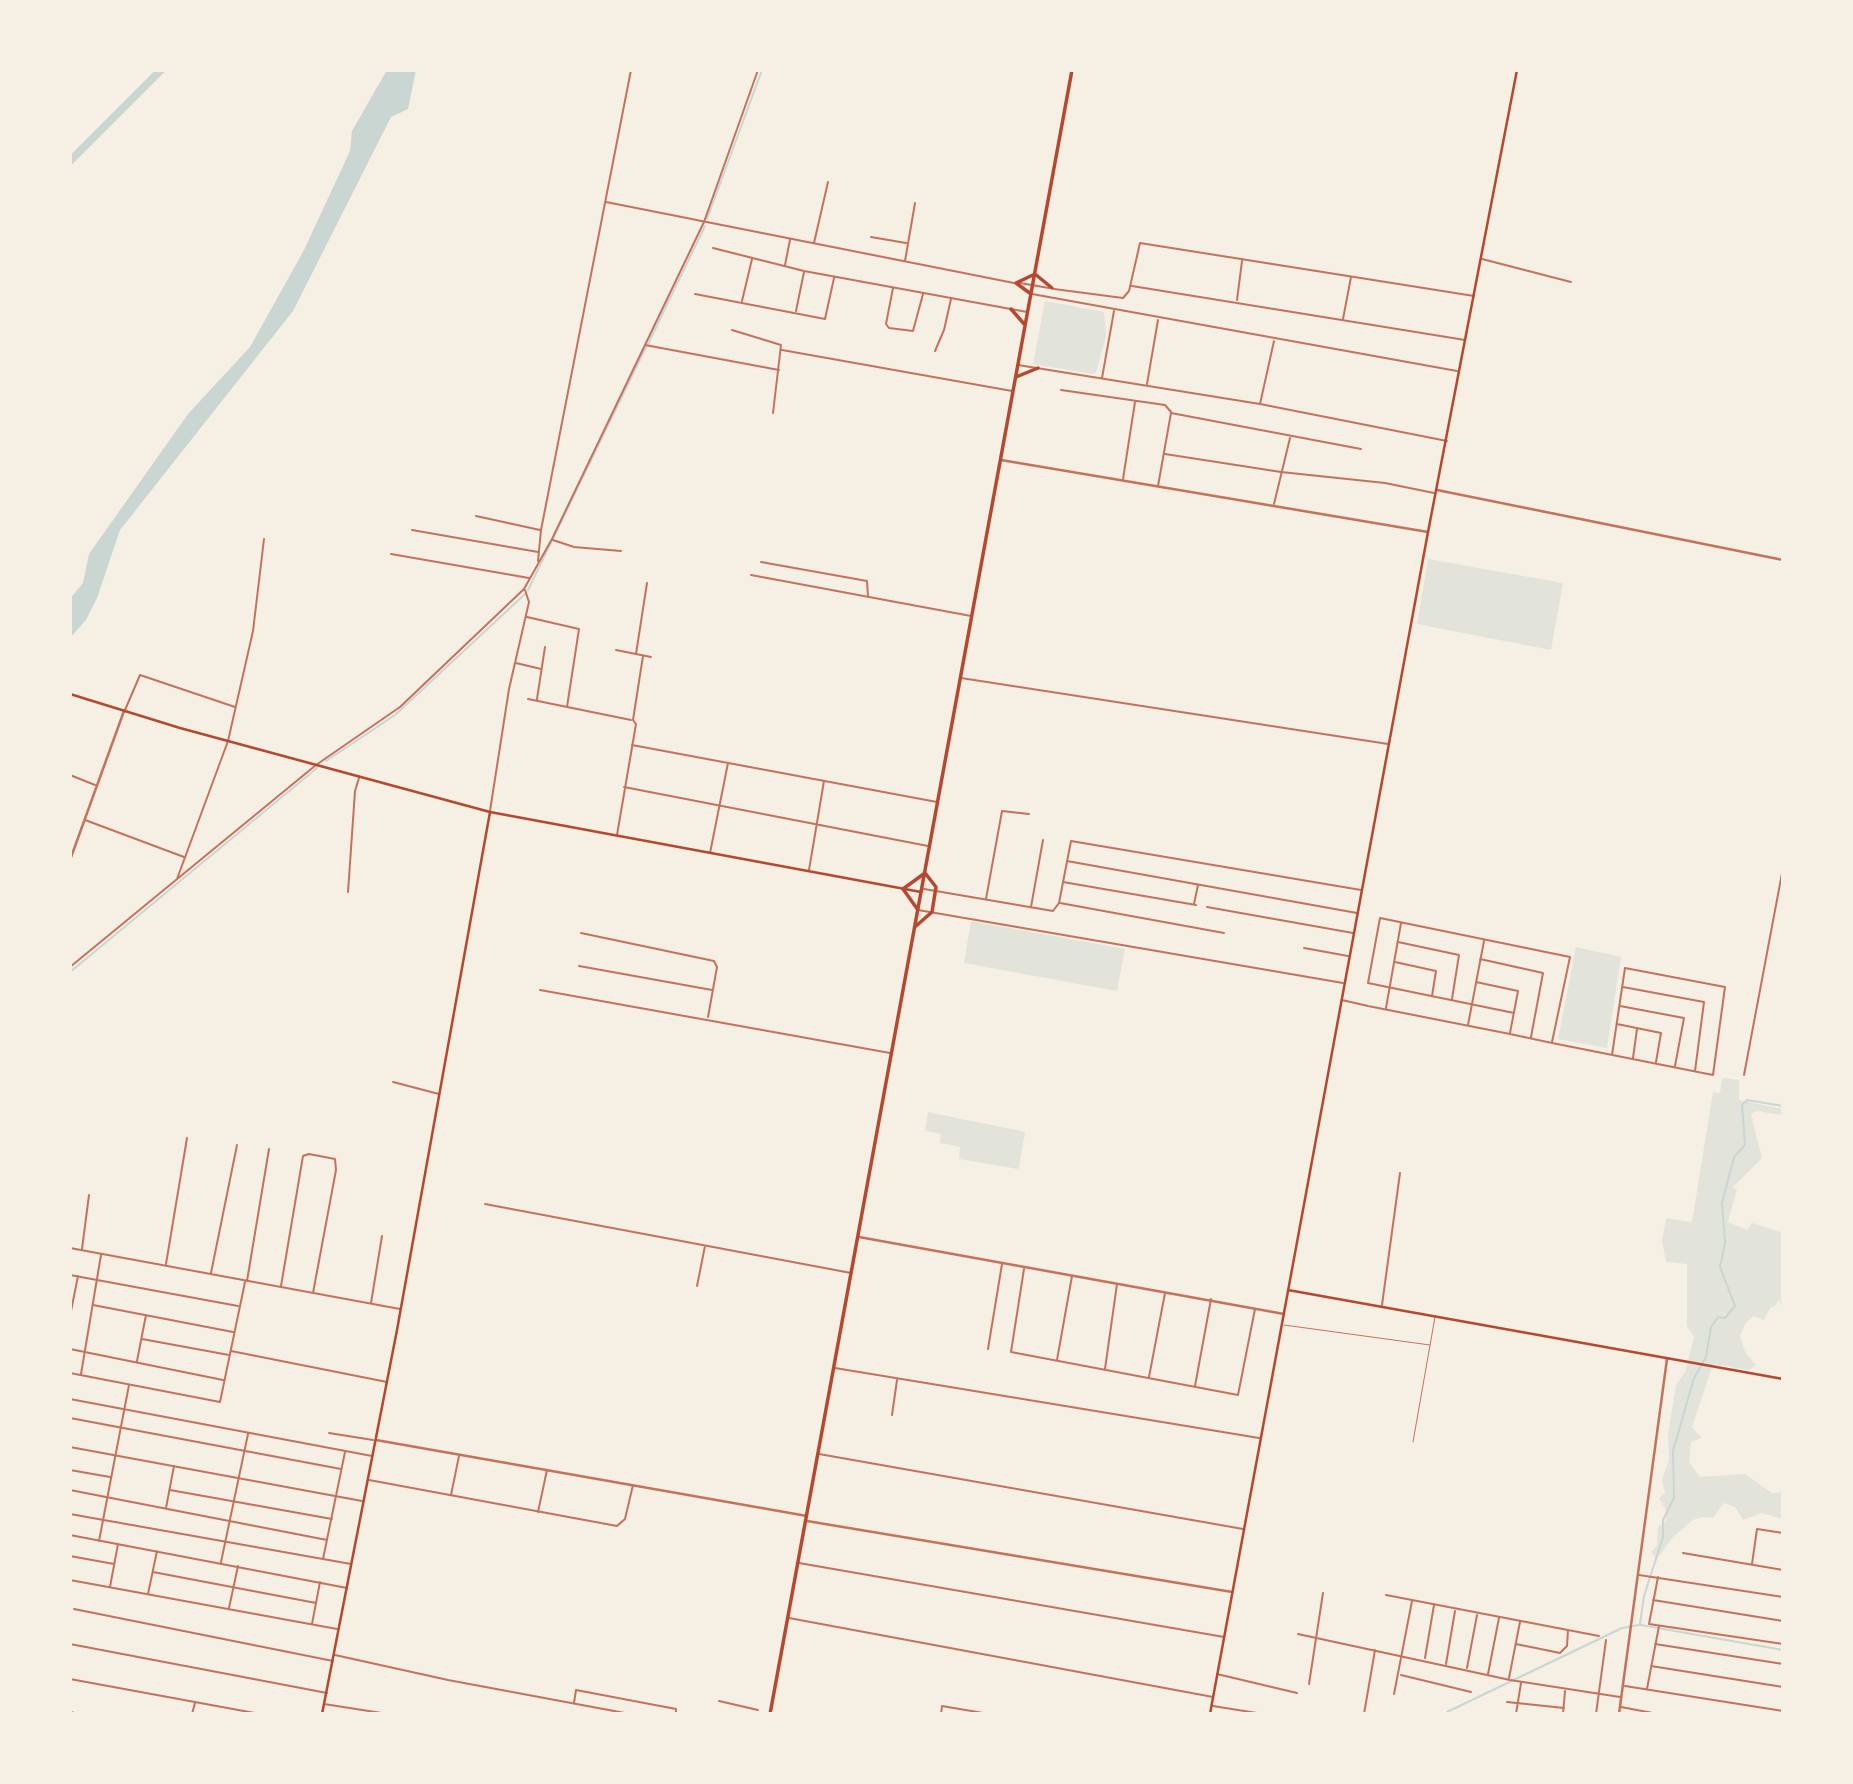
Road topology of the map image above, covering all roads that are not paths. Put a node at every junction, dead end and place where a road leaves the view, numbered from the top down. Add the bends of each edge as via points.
1 (631, 70) edge
2 (758, 70) edge
3 (1072, 70) edge
4 (1517, 70) edge
5 (828, 182) dead end
6 (606, 202) junction
7 (915, 203) dead end
8 (704, 222) junction
9 (871, 237) dead end
10 (790, 239) junction
11 (907, 243) junction
12 (814, 244) junction
13 (713, 248) dead end
14 (752, 258) junction
15 (1242, 259) junction
16 (1482, 259) junction
17 (905, 262) junction
18 (785, 266) junction
19 (804, 271) junction
20 (1035, 274) junction
21 (834, 277) junction
22 (1351, 277) junction
23 (1571, 282) dead end
24 (1016, 283) junction
25 (1033, 285) junction
26 (1131, 286) junction
27 (892, 288) junction
28 (1052, 288) junction
29 (923, 293) junction
30 (695, 294) dead end
31 (1031, 294) junction
32 (1475, 297) junction
33 (951, 298) junction
34 (1237, 301) junction
35 (741, 302) junction
36 (1011, 309) junction
37 (1114, 311) junction
38 (796, 312) junction
39 (1028, 312) junction
40 (1158, 319) junction
41 (1342, 320) junction
42 (1025, 325) junction
43 (732, 330) dead end
44 (1274, 340) junction
45 (1466, 341) junction
46 (645, 345) junction
47 (782, 350) junction
48 (935, 351) dead end
49 (1018, 365) junction
50 (1038, 368) junction
51 (779, 370) junction
52 (1460, 371) junction
53 (1016, 377) junction
54 (1102, 379) junction
55 (1147, 386) junction
56 (1061, 390) dead end
57 (1013, 391) junction
58 (1135, 401) junction
59 (1260, 404) junction
60 (773, 413) dead end
61 (1171, 413) junction
62 (1290, 437) junction
63 (1447, 441) junction
64 (1361, 449) dead end
65 (1165, 454) junction
66 (1001, 460) junction
67 (1281, 472) junction
68 (1123, 480) junction
69 (1158, 486) junction
70 (1437, 492) junction
71 (1273, 505) junction
72 (476, 516) dead end
73 (412, 530) dead end
74 (541, 530) junction
75 (1428, 532) junction
76 (552, 539) junction
77 (264, 540) dead end
78 (621, 551) dead end
79 (539, 552) junction
80 (391, 554) dead end
81 (1783, 560) edge
82 (761, 562) dead end
83 (538, 563) junction
84 (751, 575) dead end
85 (530, 578) junction
86 (647, 583) dead end
87 (524, 589) junction
88 (868, 597) junction
89 (972, 616) junction
90 (525, 617) junction
91 (545, 647) dead end
92 (616, 650) dead end
93 (636, 654) junction
94 (643, 656) junction
95 (651, 657) dead end
96 (515, 663) junction
97 (542, 669) junction
98 (960, 678) junction
99 (70, 694) edge
100 (528, 699) dead end
101 (537, 701) junction
102 (236, 707) junction
103 (567, 707) junction
104 (124, 711) junction
105 (632, 720) junction
106 (228, 741) junction
107 (1389, 744) junction
108 (632, 745) junction
109 (728, 762) junction
110 (316, 765) junction
111 (70, 775) edge
112 (359, 776) junction
113 (825, 780) junction
114 (97, 785) junction
115 (624, 787) junction
116 (939, 802) junction
117 (720, 804) junction
118 (490, 812) junction
119 (1029, 814) dead end
120 (83, 820) junction
121 (816, 824) junction
122 (617, 836) junction
123 (1043, 840) dead end
124 (930, 846) junction
125 (710, 853) junction
126 (185, 858) junction
127 (70, 860) edge
128 (1067, 861) junction
129 (1783, 868) edge
130 (809, 870) junction
131 (925, 873) junction
132 (177, 880) junction
133 (1063, 881) junction
134 (1198, 884) junction
135 (903, 889) junction
136 (1362, 890) junction
137 (922, 891) junction
138 (348, 892) dead end
139 (936, 892) junction
140 (986, 901) junction
141 (1059, 903) junction
142 (1207, 907) dead end
143 (1031, 909) junction
144 (918, 910) junction
145 (932, 912) junction
146 (1358, 913) junction
147 (1401, 922) junction
148 (915, 927) junction
149 (580, 933) dead end
150 (1224, 933) dead end
151 (1354, 933) junction
152 (1484, 940) junction
153 (1398, 942) junction
154 (1304, 948) dead end
155 (1349, 957) junction
156 (1480, 959) junction
157 (1394, 961) junction
158 (579, 965) dead end
159 (70, 967) edge
160 (1476, 982) junction
161 (1344, 984) junction
162 (1622, 987) junction
163 (1390, 988) junction
164 (540, 990) dead end
165 (713, 990) junction
166 (1432, 996) junction
167 (1341, 1000) junction
168 (1451, 1000) junction
169 (1472, 1004) junction
170 (1619, 1006) junction
171 (1386, 1009) junction
172 (1514, 1013) junction
173 (707, 1018) junction
174 (1616, 1024) junction
175 (1468, 1026) junction
176 (1637, 1028) junction
177 (1510, 1034) junction
178 (1530, 1038) junction
179 (1552, 1043) junction
180 (891, 1053) junction
181 (1612, 1055) junction
182 (1633, 1059) junction
183 (1656, 1063) junction
184 (1675, 1067) junction
185 (1695, 1071) junction
186 (1744, 1075) dead end
187 (393, 1082) dead end
188 (440, 1094) junction
189 (187, 1138) dead end
190 (237, 1145) dead end
191 (269, 1149) dead end
192 (1400, 1173) dead end
193 (89, 1195) dead end
194 (485, 1204) dead end
195 (382, 1236) dead end
196 (859, 1237) junction
197 (705, 1244) junction
198 (70, 1248) edge
199 (81, 1250) junction
200 (102, 1254) junction
201 (1002, 1264) junction
202 (165, 1265) junction
203 (1024, 1268) junction
204 (852, 1273) junction
205 (70, 1275) edge
206 (211, 1275) junction
207 (1072, 1275) junction
208 (78, 1276) junction
209 (97, 1280) junction
210 (246, 1281) junction
211 (1117, 1283) junction
212 (697, 1286) dead end
213 (280, 1287) junction
214 (1288, 1290) junction
215 (1165, 1292) junction
216 (313, 1293) junction
217 (1211, 1299) junction
218 (371, 1304) junction
219 (93, 1305) junction
220 (1381, 1306) junction
221 (240, 1307) junction
222 (1256, 1308) junction
223 (401, 1309) junction
224 (1284, 1314) junction
225 (146, 1315) junction
226 (70, 1316) edge
227 (1435, 1316) junction
228 (1282, 1325) junction
229 (234, 1332) junction
230 (142, 1339) junction
231 (1430, 1345) junction
232 (70, 1349) edge
233 (988, 1349) dead end
234 (230, 1350) junction
235 (85, 1352) junction
236 (229, 1356) junction
237 (1667, 1359) junction
238 (1057, 1361) junction
239 (137, 1362) junction
240 (835, 1368) junction
241 (1104, 1370) junction
242 (70, 1373) edge
243 (81, 1375) junction
244 (1149, 1378) junction
245 (897, 1379) junction
246 (1783, 1379) edge
247 (224, 1380) junction
248 (387, 1382) junction
249 (130, 1384) junction
250 (1194, 1387) junction
251 (70, 1399) edge
252 (125, 1409) junction
253 (892, 1415) dead end
254 (70, 1418) edge
255 (121, 1428) junction
256 (248, 1433) junction
257 (330, 1433) dead end
258 (1260, 1439) junction
259 (376, 1440) junction
260 (1413, 1442) dead end
261 (70, 1447) edge
262 (244, 1451) junction
263 (345, 1451) junction
264 (460, 1454) junction
265 (818, 1454) junction
266 (116, 1455) junction
267 (373, 1456) junction
268 (174, 1466) junction
269 (341, 1469) junction
270 (70, 1470) edge
271 (547, 1470) junction
272 (111, 1477) junction
273 (239, 1478) junction
274 (368, 1480) junction
275 (633, 1484) junction
276 (70, 1490) edge
277 (170, 1490) junction
278 (336, 1496) junction
279 (451, 1496) junction
280 (107, 1498) junction
281 (234, 1501) junction
282 (364, 1501) junction
283 (166, 1509) junction
284 (538, 1513) junction
285 (70, 1514) edge
286 (332, 1519) junction
287 (806, 1519) junction
288 (103, 1520) junction
289 (230, 1521) junction
290 (1243, 1529) junction
291 (1783, 1533) edge
292 (70, 1535) edge
293 (327, 1540) junction
294 (99, 1541) junction
295 (225, 1542) junction
296 (118, 1544) junction
297 (157, 1551) junction
298 (1682, 1553) dead end
299 (70, 1556) edge
300 (323, 1559) junction
301 (221, 1563) junction
302 (798, 1563) junction
303 (114, 1564) junction
304 (352, 1565) junction
305 (1751, 1565) junction
306 (238, 1566) junction
307 (1783, 1570) edge
308 (153, 1572) junction
309 (1638, 1575) junction
310 (1658, 1577) junction
311 (70, 1580) edge
312 (320, 1582) junction
313 (233, 1586) junction
314 (110, 1588) junction
315 (348, 1588) junction
316 (1232, 1592) junction
317 (1323, 1593) dead end
318 (148, 1595) junction
319 (1386, 1595) dead end
320 (1783, 1597) edge
321 (1412, 1600) junction
322 (1653, 1600) junction
323 (316, 1603) junction
324 (1434, 1605) junction
325 (74, 1609) dead end
326 (229, 1609) junction
327 (1456, 1609) junction
328 (1477, 1613) junction
329 (1499, 1617) junction
330 (788, 1618) junction
331 (1520, 1621) junction
332 (1783, 1621) edge
333 (311, 1625) junction
334 (1658, 1629) junction
335 (340, 1630) junction
336 (1568, 1630) junction
337 (1298, 1634) dead end
338 (1599, 1636) dead end
339 (1224, 1637) junction
340 (1316, 1637) junction
341 (1606, 1640) dead end
342 (70, 1643) edge
343 (1516, 1644) junction
344 (1655, 1644) junction
345 (1783, 1644) edge
346 (1376, 1650) junction
347 (335, 1655) junction
348 (1403, 1655) junction
349 (1425, 1659) junction
350 (334, 1661) junction
351 (1783, 1664) edge
352 (1446, 1665) junction
353 (1651, 1667) junction
354 (1467, 1669) junction
355 (1217, 1674) junction
356 (1488, 1674) junction
357 (1399, 1675) junction
358 (70, 1679) edge
359 (1509, 1680) junction
360 (1520, 1682) junction
361 (1309, 1684) dead end
362 (1623, 1686) junction
363 (1783, 1687) edge
364 (1565, 1689) junction
365 (1647, 1690) junction
366 (1471, 1692) dead end
367 (327, 1693) junction
368 (1297, 1693) dead end
369 (1394, 1694) dead end
370 (1599, 1695) junction
371 (1622, 1697) junction
372 (1213, 1698) junction
373 (719, 1701) dead end
374 (195, 1702) junction
375 (1507, 1702) dead end
376 (1518, 1703) junction
377 (324, 1704) junction
378 (573, 1704) junction
379 (1212, 1705) junction
380 (1620, 1707) junction
381 (1563, 1708) junction
382 (758, 1710) dead end
383 (1637, 1710) junction
384 (70, 1712) edge
385 (367, 1712) edge
386 (1783, 1712) edge
387 (79, 1714) edge
388 (192, 1714) edge
389 (260, 1714) edge
390 (323, 1714) edge
391 (388, 1714) edge
392 (630, 1714) edge
393 (676, 1714) edge
394 (770, 1714) edge
395 (941, 1714) edge
396 (989, 1714) edge
397 (1210, 1714) edge
398 (1263, 1714) edge
399 (1364, 1714) edge
400 (1516, 1714) edge
401 (1563, 1714) edge
402 (1596, 1714) edge
403 (1619, 1714) edge
404 (1637, 1714) edge
405 (1658, 1714) edge

1 - 6 street
2 - 8 street
3 - 20 highway
4 - 16 main road
5 - 12 street
6 - 8 street
6 - 74 street
7 - 11 street
8 - 10 street
8 - 46 street
9 - 11 street
10 - 12 street
10 - 18 street
11 - 17 street
12 - 17 street
13 - 14 street
14 - 18 street
14 - 35 street
15 - 22 street
15 - 26 street via 1140,243
15 - 34 street
16 - 23 street
16 - 32 main road
17 - 24 street
18 - 19 street
19 - 21 street
19 - 38 street
20 - 24 highway
20 - 25 highway
20 - 28 highway
21 - 27 street
21 - 38 street via 825,319
22 - 32 street
22 - 41 street
24 - 25 street
24 - 31 highway
25 - 28 street
25 - 31 highway
26 - 28 street via 1127,295 1116,299
26 - 34 street
27 - 29 street
27 - 29 street via 886,324 910,332
29 - 33 street
30 - 35 street
31 - 37 street
31 - 39 highway
32 - 45 main road
33 - 36 street
33 - 48 street
34 - 41 street
35 - 38 street
36 - 39 street
36 - 42 highway
37 - 40 street
37 - 54 street
39 - 42 highway
40 - 44 street
40 - 55 street
41 - 45 street
42 - 49 highway
43 - 47 street via 777,341
44 - 52 street
44 - 59 street
45 - 52 main road
46 - 51 street
46 - 76 street
47 - 51 street
47 - 57 street
49 - 50 street
49 - 53 highway
50 - 53 highway
50 - 54 street
51 - 60 street
52 - 63 main road
53 - 57 highway
54 - 55 street
55 - 59 street
56 - 58 street
57 - 66 highway
58 - 61 street via 1167,406
58 - 68 street
59 - 63 street
61 - 62 street
61 - 65 street
62 - 64 street
62 - 67 street
63 - 70 main road
65 - 67 street
65 - 69 street
66 - 68 street
66 - 89 highway
67 - 70 street
67 - 71 street
68 - 69 street
69 - 71 street
70 - 75 main road
70 - 81 street
71 - 75 street
72 - 74 street
73 - 79 street
74 - 79 street
75 - 107 main road
76 - 78 street via 588,549
76 - 83 street
77 - 102 street via 253,631
79 - 83 street
80 - 85 street
82 - 88 street via 867,581
83 - 85 street
84 - 88 street
85 - 87 street
86 - 93 street
87 - 90 street via 529,599
87 - 110 street via 400,707
88 - 89 street
89 - 98 highway
90 - 96 street
90 - 103 street via 579,629
91 - 97 street
92 - 93 street
93 - 94 street
94 - 95 street
94 - 105 street
96 - 97 street
96 - 118 street
97 - 101 street
98 - 107 street
98 - 116 highway
99 - 104 main road
100 - 101 street
101 - 103 street
102 - 104 street via 140,674
102 - 106 street
103 - 105 street
104 - 106 main road
104 - 114 street
105 - 108 street via 636,724
106 - 110 main road
106 - 126 street
107 - 136 main road
108 - 109 street
108 - 115 street
109 - 113 street
109 - 117 street
110 - 112 main road
110 - 132 street
111 - 114 street
112 - 118 main road
112 - 138 street
113 - 116 street
113 - 121 street
114 - 120 street
115 - 117 street
115 - 122 street
116 - 124 highway
117 - 121 street
117 - 125 street
118 - 122 main road
118 - 188 main road
119 - 140 street via 1002,811
120 - 126 street
120 - 127 street
121 - 124 street
121 - 130 street
122 - 125 main road
123 - 143 street
124 - 131 highway
125 - 130 main road
126 - 132 street
128 - 133 street
128 - 134 street
128 - 136 street via 1071,841
129 - 186 street
130 - 135 main road
131 - 135 highway
131 - 137 highway
131 - 139 highway
132 - 159 street
133 - 134 street via 1195,905
133 - 141 street
134 - 146 street
135 - 137 main road
135 - 144 highway
136 - 146 main road
137 - 139 street
137 - 144 highway
139 - 140 street
139 - 145 highway
140 - 143 street
141 - 143 street via 1053,911
141 - 150 street
142 - 151 street
144 - 145 street
144 - 148 highway
145 - 148 highway
145 - 161 street
146 - 151 main road
147 - 152 street
147 - 153 street
147 - 163 street via 1380,918 1368,983
148 - 180 highway
149 - 165 street via 712,960 717,967
151 - 155 main road
152 - 156 street
152 - 179 street via 1570,957
153 - 157 street
153 - 168 street via 1459,955
154 - 155 street
155 - 161 main road
156 - 160 street
156 - 178 street via 1543,973
157 - 163 street
157 - 166 street via 1436,971
158 - 165 street
160 - 169 street
160 - 172 street via 1518,991
161 - 167 main road
162 - 170 street
162 - 185 street via 1704,1002
162 - 185 street via 1625,968 1725,988 1713,1075
163 - 166 street
163 - 171 street
164 - 173 street
165 - 173 street
166 - 168 street
167 - 171 street
167 - 214 main road
168 - 169 street
169 - 172 street
169 - 175 street
170 - 174 street
170 - 184 street via 1684,1018
171 - 175 street
172 - 177 street
173 - 180 street
174 - 176 street
174 - 181 street
175 - 177 street
176 - 182 street
176 - 183 street via 1661,1033
177 - 178 street
178 - 179 street
179 - 181 street
180 - 196 highway
181 - 182 street
182 - 183 street
183 - 184 street
184 - 185 street
187 - 188 street
188 - 223 main road
189 - 202 street
190 - 206 street
191 - 210 street
192 - 220 street
193 - 199 street
194 - 197 street
195 - 218 street
196 - 201 street
196 - 204 highway
197 - 204 street
197 - 212 street
198 - 199 street
199 - 200 street
200 - 202 street
200 - 209 street
201 - 203 street
201 - 233 street
202 - 206 street
203 - 207 street
203 - 238 street via 1011,1352
204 - 240 highway
205 - 208 street
206 - 210 street
207 - 211 street
207 - 238 street
208 - 209 street
208 - 226 street
209 - 219 street
209 - 221 street
210 - 213 street
210 - 221 street
211 - 215 street
211 - 241 street
213 - 216 street
213 - 216 street via 303,1156 309,1154 337,1163
214 - 220 main road
214 - 224 main road
215 - 217 street
215 - 244 street
216 - 218 street
217 - 222 street
217 - 250 street
218 - 223 street
219 - 225 street
219 - 235 street
220 - 227 main road
221 - 229 street
222 - 224 street
222 - 250 street via 1238,1395
223 - 248 main road
224 - 228 main road
225 - 229 street
225 - 230 street
227 - 231 lane
227 - 237 main road
228 - 231 lane
228 - 258 main road
229 - 234 street
230 - 236 street
230 - 239 street
231 - 260 lane
232 - 235 street
234 - 236 street
234 - 248 street
235 - 239 street
235 - 243 street
236 - 247 street
237 - 246 main road
237 - 309 street
238 - 241 street
239 - 247 street
240 - 245 street
240 - 265 highway
241 - 244 street
242 - 243 street
243 - 249 street
244 - 250 street
245 - 253 street
245 - 258 street
247 - 249 street via 220,1402
248 - 259 main road
249 - 252 street
251 - 252 street
252 - 255 street
252 - 256 street
254 - 255 street
255 - 262 street
255 - 266 street
256 - 262 street
256 - 263 street
257 - 259 street
258 - 290 main road
259 - 264 street
259 - 267 main road
261 - 266 street
262 - 269 street
262 - 273 street
263 - 267 street
263 - 269 street
264 - 271 street
264 - 279 street
265 - 287 highway
265 - 290 street
266 - 268 street
266 - 272 street
267 - 274 main road
268 - 273 street
268 - 277 street
269 - 278 street
270 - 272 street
271 - 275 street
271 - 284 street
272 - 280 street
273 - 278 street
273 - 281 street
274 - 279 street
274 - 282 main road
275 - 284 street via 620,1526
275 - 287 street
276 - 280 street
277 - 281 street
277 - 283 street
278 - 282 street
278 - 286 street
279 - 284 street
280 - 283 street
280 - 288 street
281 - 286 street
281 - 289 street
282 - 304 main road
283 - 289 street
285 - 288 street
286 - 293 street
287 - 302 highway
287 - 316 street
288 - 294 street
288 - 295 street
289 - 293 street
289 - 295 street
290 - 316 main road
291 - 305 street via 1756,1529
292 - 294 street
293 - 300 street
294 - 296 street
295 - 300 street
295 - 301 street
296 - 297 street
296 - 303 street
297 - 301 street
297 - 308 street
298 - 305 street
299 - 303 street
300 - 304 street
301 - 306 street
302 - 330 highway
302 - 339 street
303 - 314 street
304 - 315 main road
305 - 307 street
306 - 312 street
306 - 313 street
308 - 313 street
308 - 318 street
309 - 310 street
309 - 362 street
310 - 320 street
310 - 322 street
311 - 314 street
312 - 315 street
312 - 323 street
313 - 323 street
313 - 326 street
314 - 318 street
315 - 335 main road
316 - 339 main road
317 - 340 street
318 - 326 street
319 - 321 street
321 - 324 street
321 - 348 street
322 - 332 street
322 - 334 street via 1649,1624
323 - 333 street
324 - 327 street
324 - 349 street
325 - 350 street
326 - 333 street
327 - 328 street
327 - 352 street
328 - 329 street
328 - 354 street
329 - 331 street
329 - 356 street
330 - 372 street
330 - 394 highway
331 - 336 street
331 - 343 street
333 - 335 street
334 - 344 street
334 - 345 street
335 - 347 main road
336 - 338 street
336 - 343 street via 1567,1646 1560,1653
337 - 340 street
339 - 355 main road
340 - 346 street
340 - 361 street
341 - 370 street
342 - 367 street
343 - 359 street
344 - 351 street
344 - 353 street
346 - 348 street
346 - 399 street
347 - 350 main road
347 - 378 street
348 - 349 street
348 - 357 street
349 - 352 street
350 - 367 main road
352 - 354 street
353 - 363 street
353 - 365 street
354 - 356 street
355 - 368 street
355 - 372 main road
356 - 359 street
357 - 366 street
357 - 369 street
358 - 374 street
359 - 360 street
360 - 364 street
360 - 376 street
362 - 365 street
362 - 371 street
364 - 370 street
364 - 381 street
365 - 386 street
367 - 377 main road
370 - 371 street
370 - 402 street
371 - 380 street
372 - 379 main road
373 - 382 street
374 - 388 street
374 - 389 street
375 - 376 street
376 - 381 street
376 - 400 street
377 - 385 street
377 - 390 main road
378 - 392 street
378 - 393 street via 576,1690 676,1709
379 - 397 main road
379 - 398 street
380 - 383 street
380 - 403 street
381 - 401 street
383 - 404 street
383 - 405 street
384 - 387 street
385 - 391 street
395 - 396 street via 942,1706

